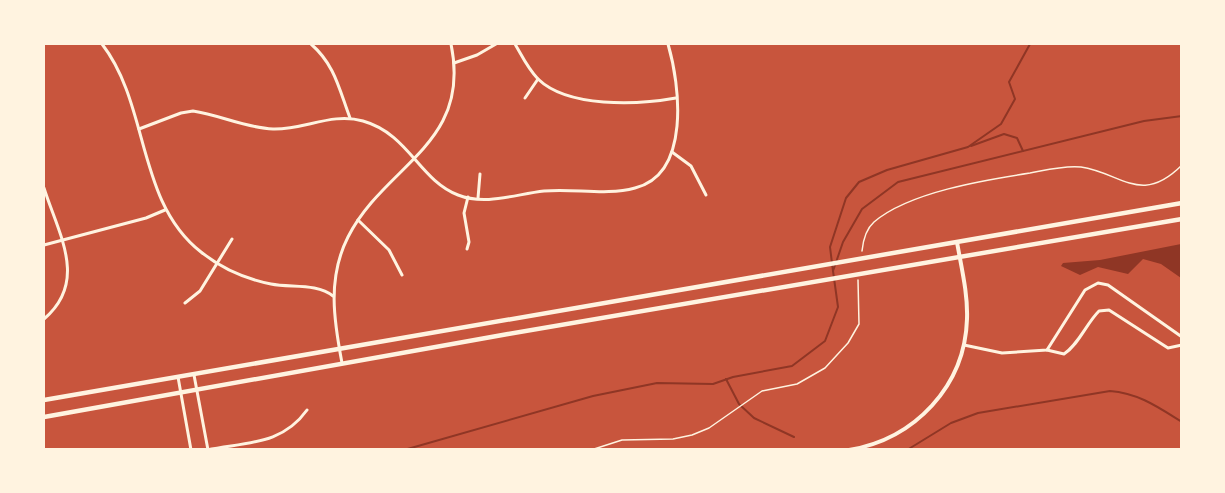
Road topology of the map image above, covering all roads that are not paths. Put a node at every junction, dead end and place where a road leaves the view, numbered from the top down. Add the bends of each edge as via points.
1 (102, 44) edge
2 (311, 44) edge
3 (452, 44) edge
4 (496, 44) edge
5 (515, 44) edge
6 (668, 44) edge
7 (454, 63) junction
8 (538, 79) junction
9 (525, 98) dead end
10 (676, 98) junction
11 (350, 118) junction
12 (139, 129) junction
13 (672, 152) junction
14 (416, 158) junction
15 (480, 174) dead end
16 (44, 188) edge
17 (706, 195) dead end
18 (468, 197) junction
19 (478, 198) junction
20 (1182, 203) edge
21 (165, 210) junction
22 (1182, 219) edge
23 (358, 220) junction
24 (232, 239) dead end
25 (62, 240) junction
26 (957, 241) junction
27 (44, 245) edge
28 (467, 249) dead end
29 (959, 257) junction
30 (218, 263) junction
31 (402, 275) dead end
32 (333, 296) junction
33 (185, 303) dead end
34 (44, 319) edge
35 (1182, 337) edge
36 (964, 345) junction
37 (1182, 345) edge
38 (339, 347) junction
39 (1047, 350) junction
40 (342, 363) junction
41 (194, 374) junction
42 (178, 377) junction
43 (197, 388) junction
44 (180, 391) junction
45 (44, 400) edge
46 (307, 410) dead end
47 (44, 417) edge
48 (190, 450) edge
49 (208, 450) edge
50 (849, 450) edge
51 (1075, 450) edge
52 (1094, 450) edge

1 - 12 street via 118,72
2 - 11 street via 337,76
3 - 7 street
4 - 7 street
5 - 8 street
6 - 10 street
7 - 14 street via 454,86 444,119
8 - 9 street
8 - 10 street via 554,91 581,100
10 - 13 street
11 - 12 street via 276,129 193,111
11 - 14 street via 389,132
12 - 21 street
13 - 17 street via 691,166
13 - 19 street via 662,172 635,188
14 - 18 street via 445,188
14 - 23 street
15 - 19 street
16 - 25 street
18 - 19 street
18 - 28 street via 464,213 470,242
20 - 26 main road
21 - 25 street
21 - 30 street via 187,240
22 - 29 main road
23 - 31 street via 389,250
23 - 32 street via 344,246
24 - 30 street
25 - 27 street
25 - 34 street via 68,259 68,282 60,300
26 - 29 street
26 - 38 main road
29 - 36 street via 967,311
29 - 40 main road
30 - 32 street via 249,278 326,290
30 - 33 street via 200,291
32 - 38 street
35 - 39 street via 1108,285 1098,283 1085,290
36 - 39 street via 1002,353
36 - 50 street via 948,386 916,421 892,436
37 - 39 street via 1168,348 1109,310 1099,311 1064,354
38 - 40 street
38 - 41 main road
40 - 43 main road
41 - 42 main road
41 - 43 street
42 - 44 street
42 - 45 main road
43 - 44 main road
43 - 49 street
44 - 47 main road
44 - 48 street
46 - 49 street via 284,433
51 - 52 street

